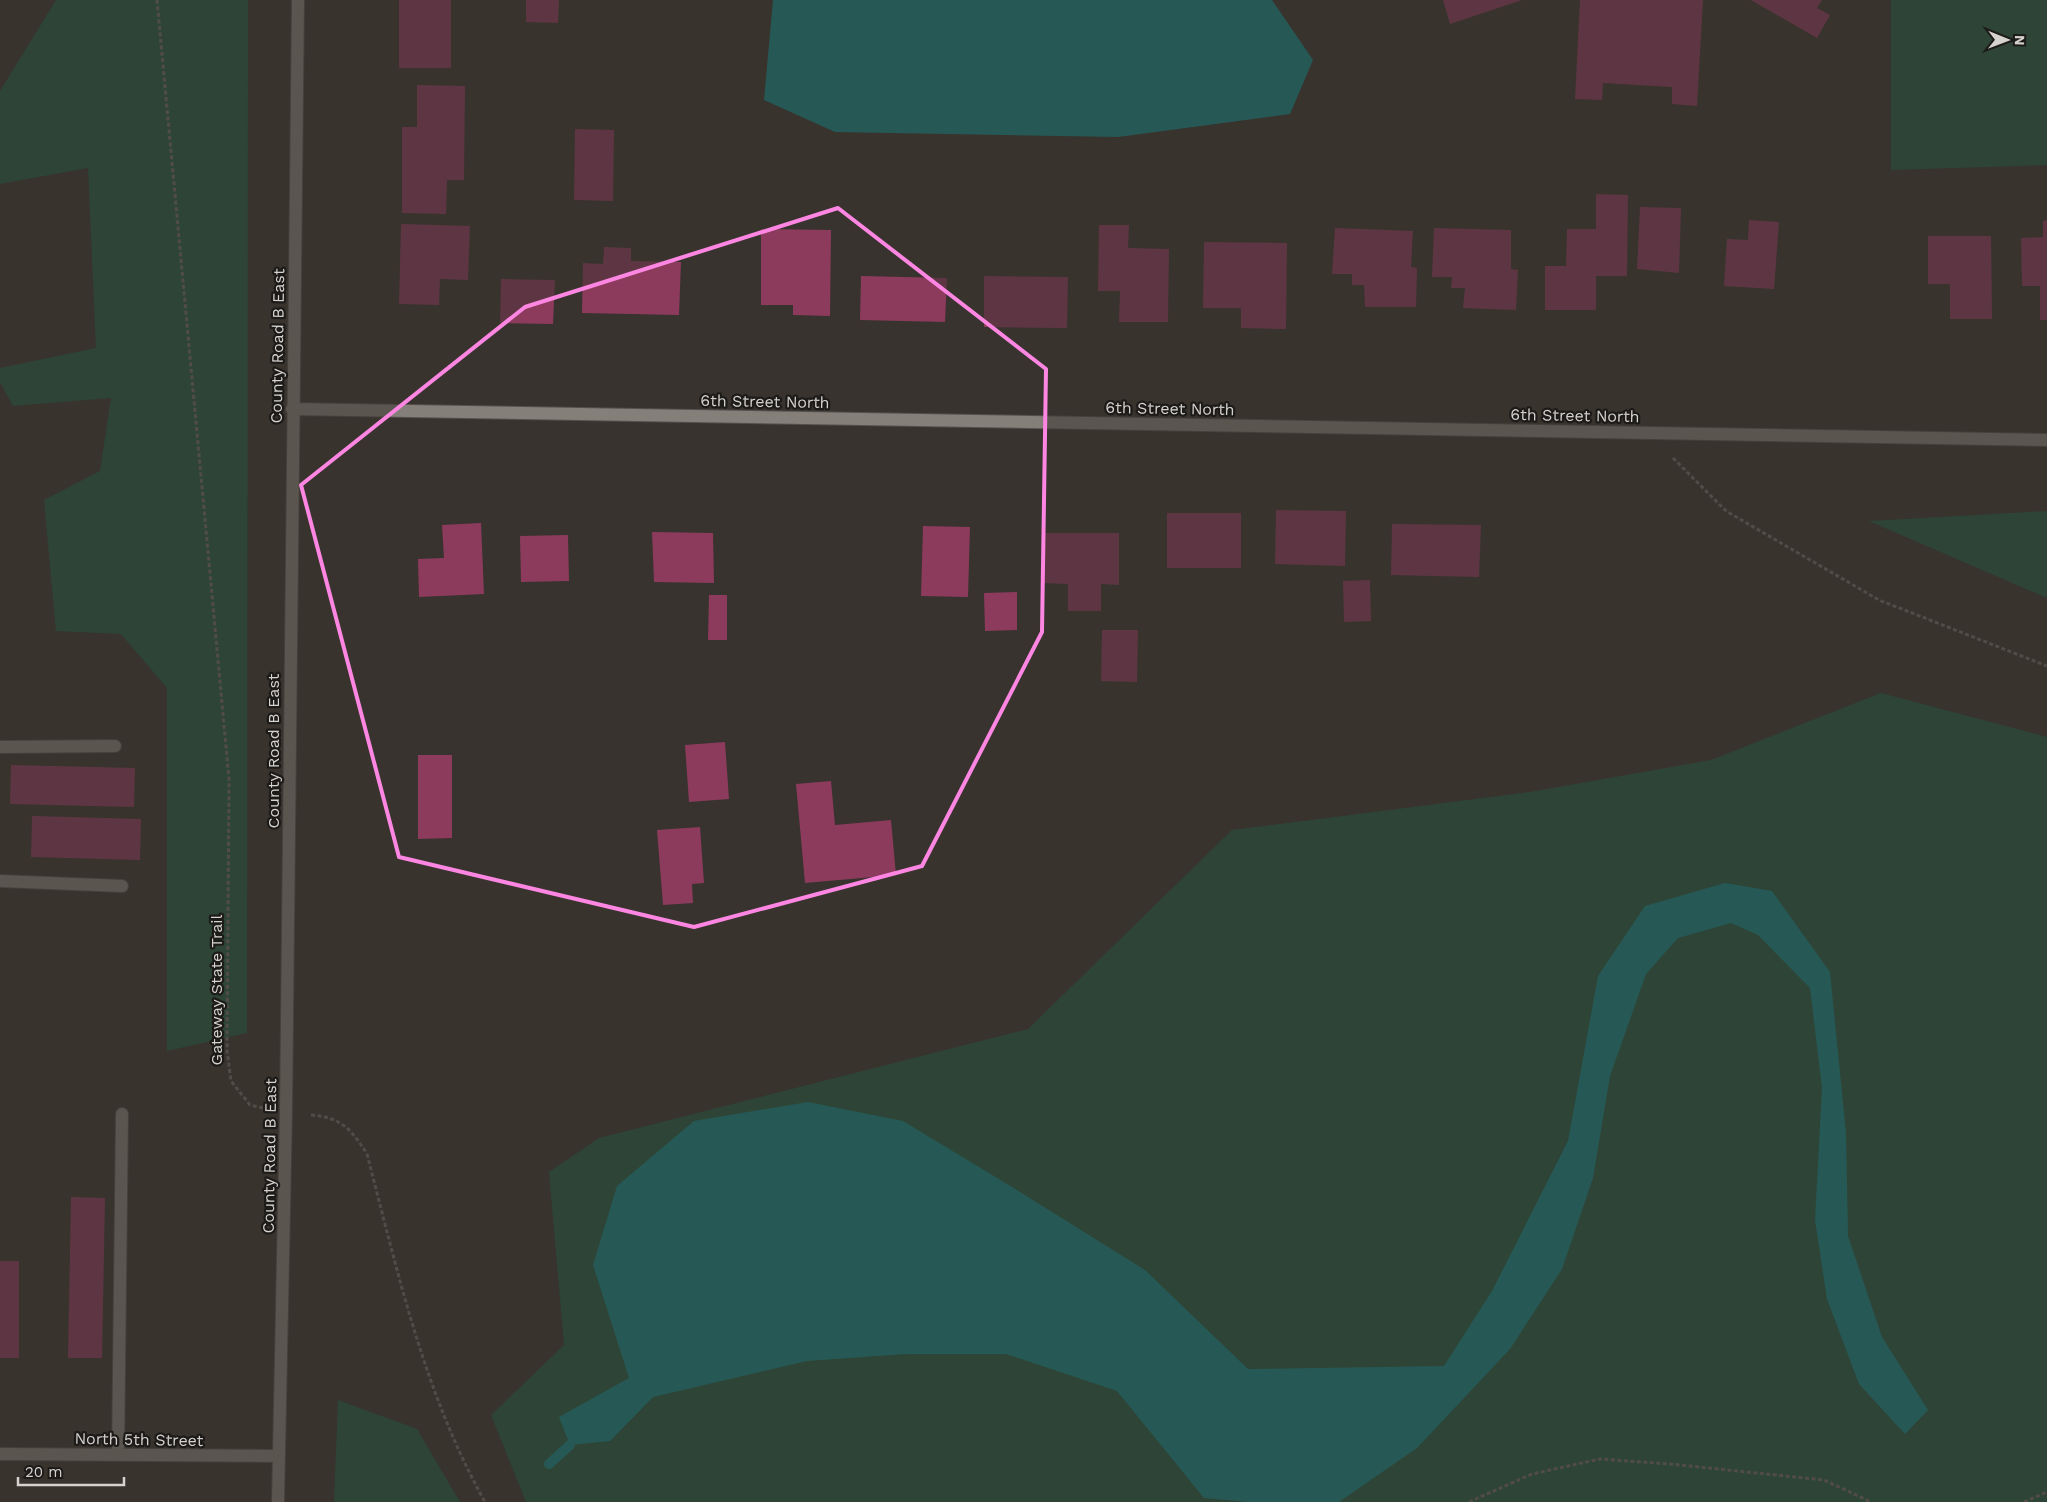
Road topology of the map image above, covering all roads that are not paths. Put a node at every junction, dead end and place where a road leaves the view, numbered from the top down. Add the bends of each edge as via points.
1 (298, 0) edge
2 (292, 409) junction
3 (2047, 440) edge
4 (115, 746) dead end
5 (0, 747) edge
6 (0, 881) edge
7 (122, 886) dead end
8 (122, 1114) dead end
9 (0, 1454) edge
10 (118, 1455) junction
11 (278, 1456) junction
12 (278, 1502) edge

1 - 2 street, County Road B East
2 - 3 street, 6th Street North
2 - 11 street, County Road B East via 286,1112
4 - 5 street
6 - 7 street
8 - 10 street
9 - 10 street, North 5th Street
10 - 11 street, North 5th Street
11 - 12 street, County Road B East

